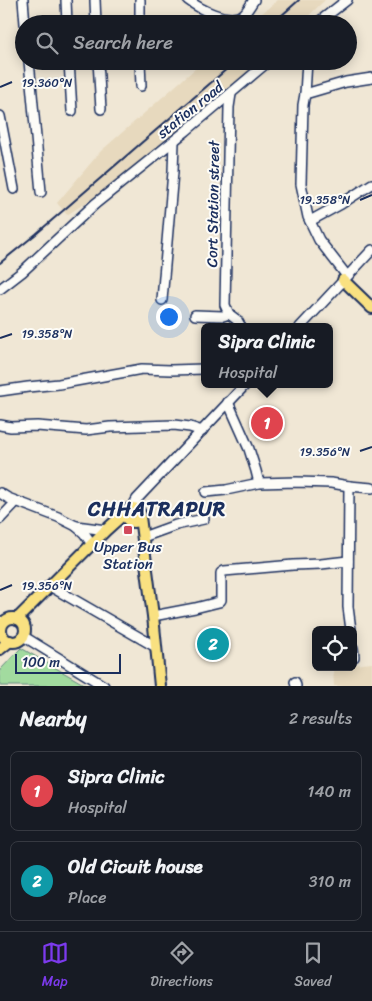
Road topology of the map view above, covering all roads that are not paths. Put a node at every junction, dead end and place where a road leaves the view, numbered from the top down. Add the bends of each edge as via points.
1 (24, 0) edge
2 (66, 0) edge
3 (95, 0) edge
4 (140, 0) edge
5 (188, 0) edge
6 (254, 0) edge
7 (342, 0) edge
8 (347, 0) edge
9 (25, 15) edge
10 (67, 15) edge
11 (96, 15) edge
12 (140, 15) edge
13 (219, 15) edge
14 (242, 15) edge
15 (323, 15) edge
16 (328, 15) edge
17 (30, 70) edge
18 (70, 70) edge
19 (99, 70) edge
20 (140, 70) edge
21 (259, 70) edge
22 (306, 70) edge
23 (372, 78) edge
24 (140, 86) dead end
25 (231, 94) junction
26 (305, 94) junction
27 (101, 109) dead end
28 (72, 111) dead end
29 (0, 116) edge
30 (174, 141) junction
31 (2, 142) edge
32 (372, 184) edge
33 (14, 189) dead end
34 (41, 192) dead end
35 (310, 221) junction
36 (372, 250) edge
37 (345, 278) junction
38 (0, 289) edge
39 (162, 300) dead end
40 (372, 308) edge
41 (229, 314) junction
42 (195, 315) dead end
43 (239, 323) edge
44 (304, 323) edge
45 (201, 369) edge
46 (242, 388) edge
47 (0, 391) edge
48 (228, 402) junction
49 (0, 425) edge
50 (202, 431) junction
51 (259, 483) junction
52 (349, 486) junction
53 (372, 488) edge
54 (206, 492) dead end
55 (0, 493) edge
56 (16, 502) junction
57 (132, 516) junction
58 (0, 519) edge
59 (204, 519) dead end
60 (76, 526) junction
61 (106, 530) junction
62 (143, 538) junction
63 (92, 544) junction
64 (348, 561) junction
65 (53, 587) junction
66 (153, 616) junction
67 (20, 621) junction
68 (2, 622) edge
69 (350, 626) edge
70 (11, 638) edge
71 (153, 646) junction
72 (0, 649) edge
73 (95, 686) edge
74 (104, 686) edge
75 (154, 686) edge
76 (160, 686) edge

1 - 9 street
2 - 10 street
3 - 11 street
4 - 12 street
5 - 13 street via 205,11
6 - 14 street
7 - 15 street
8 - 16 street
17 - 34 street
18 - 28 street
19 - 27 street
20 - 24 street
21 - 25 street, station road
22 - 26 street
23 - 26 street
25 - 30 street, station road
25 - 41 street, Cort Station street via 225,305
26 - 35 street via 301,184
29 - 31 street
30 - 38 street, station road via 95,204
30 - 39 street
31 - 33 street
32 - 35 street
35 - 37 street
36 - 37 street
37 - 40 main road
37 - 44 street
41 - 42 street
41 - 43 street
45 - 47 street via 142,369
46 - 48 street
48 - 50 street
48 - 51 street
49 - 50 street via 86,430 174,425
50 - 57 street via 137,500
51 - 52 street
51 - 54 street
52 - 53 street
52 - 64 street
55 - 56 street
56 - 58 street
56 - 60 street
57 - 61 main road
57 - 62 main road
57 - 65 main road
57 - 71 main road
59 - 62 street via 176,525
60 - 61 street
60 - 63 street
61 - 63 main road
62 - 66 main road
63 - 65 main road
64 - 66 street via 224,571 221,573 219,602
64 - 69 street
65 - 67 main road
65 - 71 street
66 - 71 main road
67 - 68 main road via 11,618
67 - 70 main road via 25,629
68 - 70 main road via 2,630
70 - 72 main road
70 - 73 street
70 - 74 street
71 - 75 main road
71 - 76 main road

